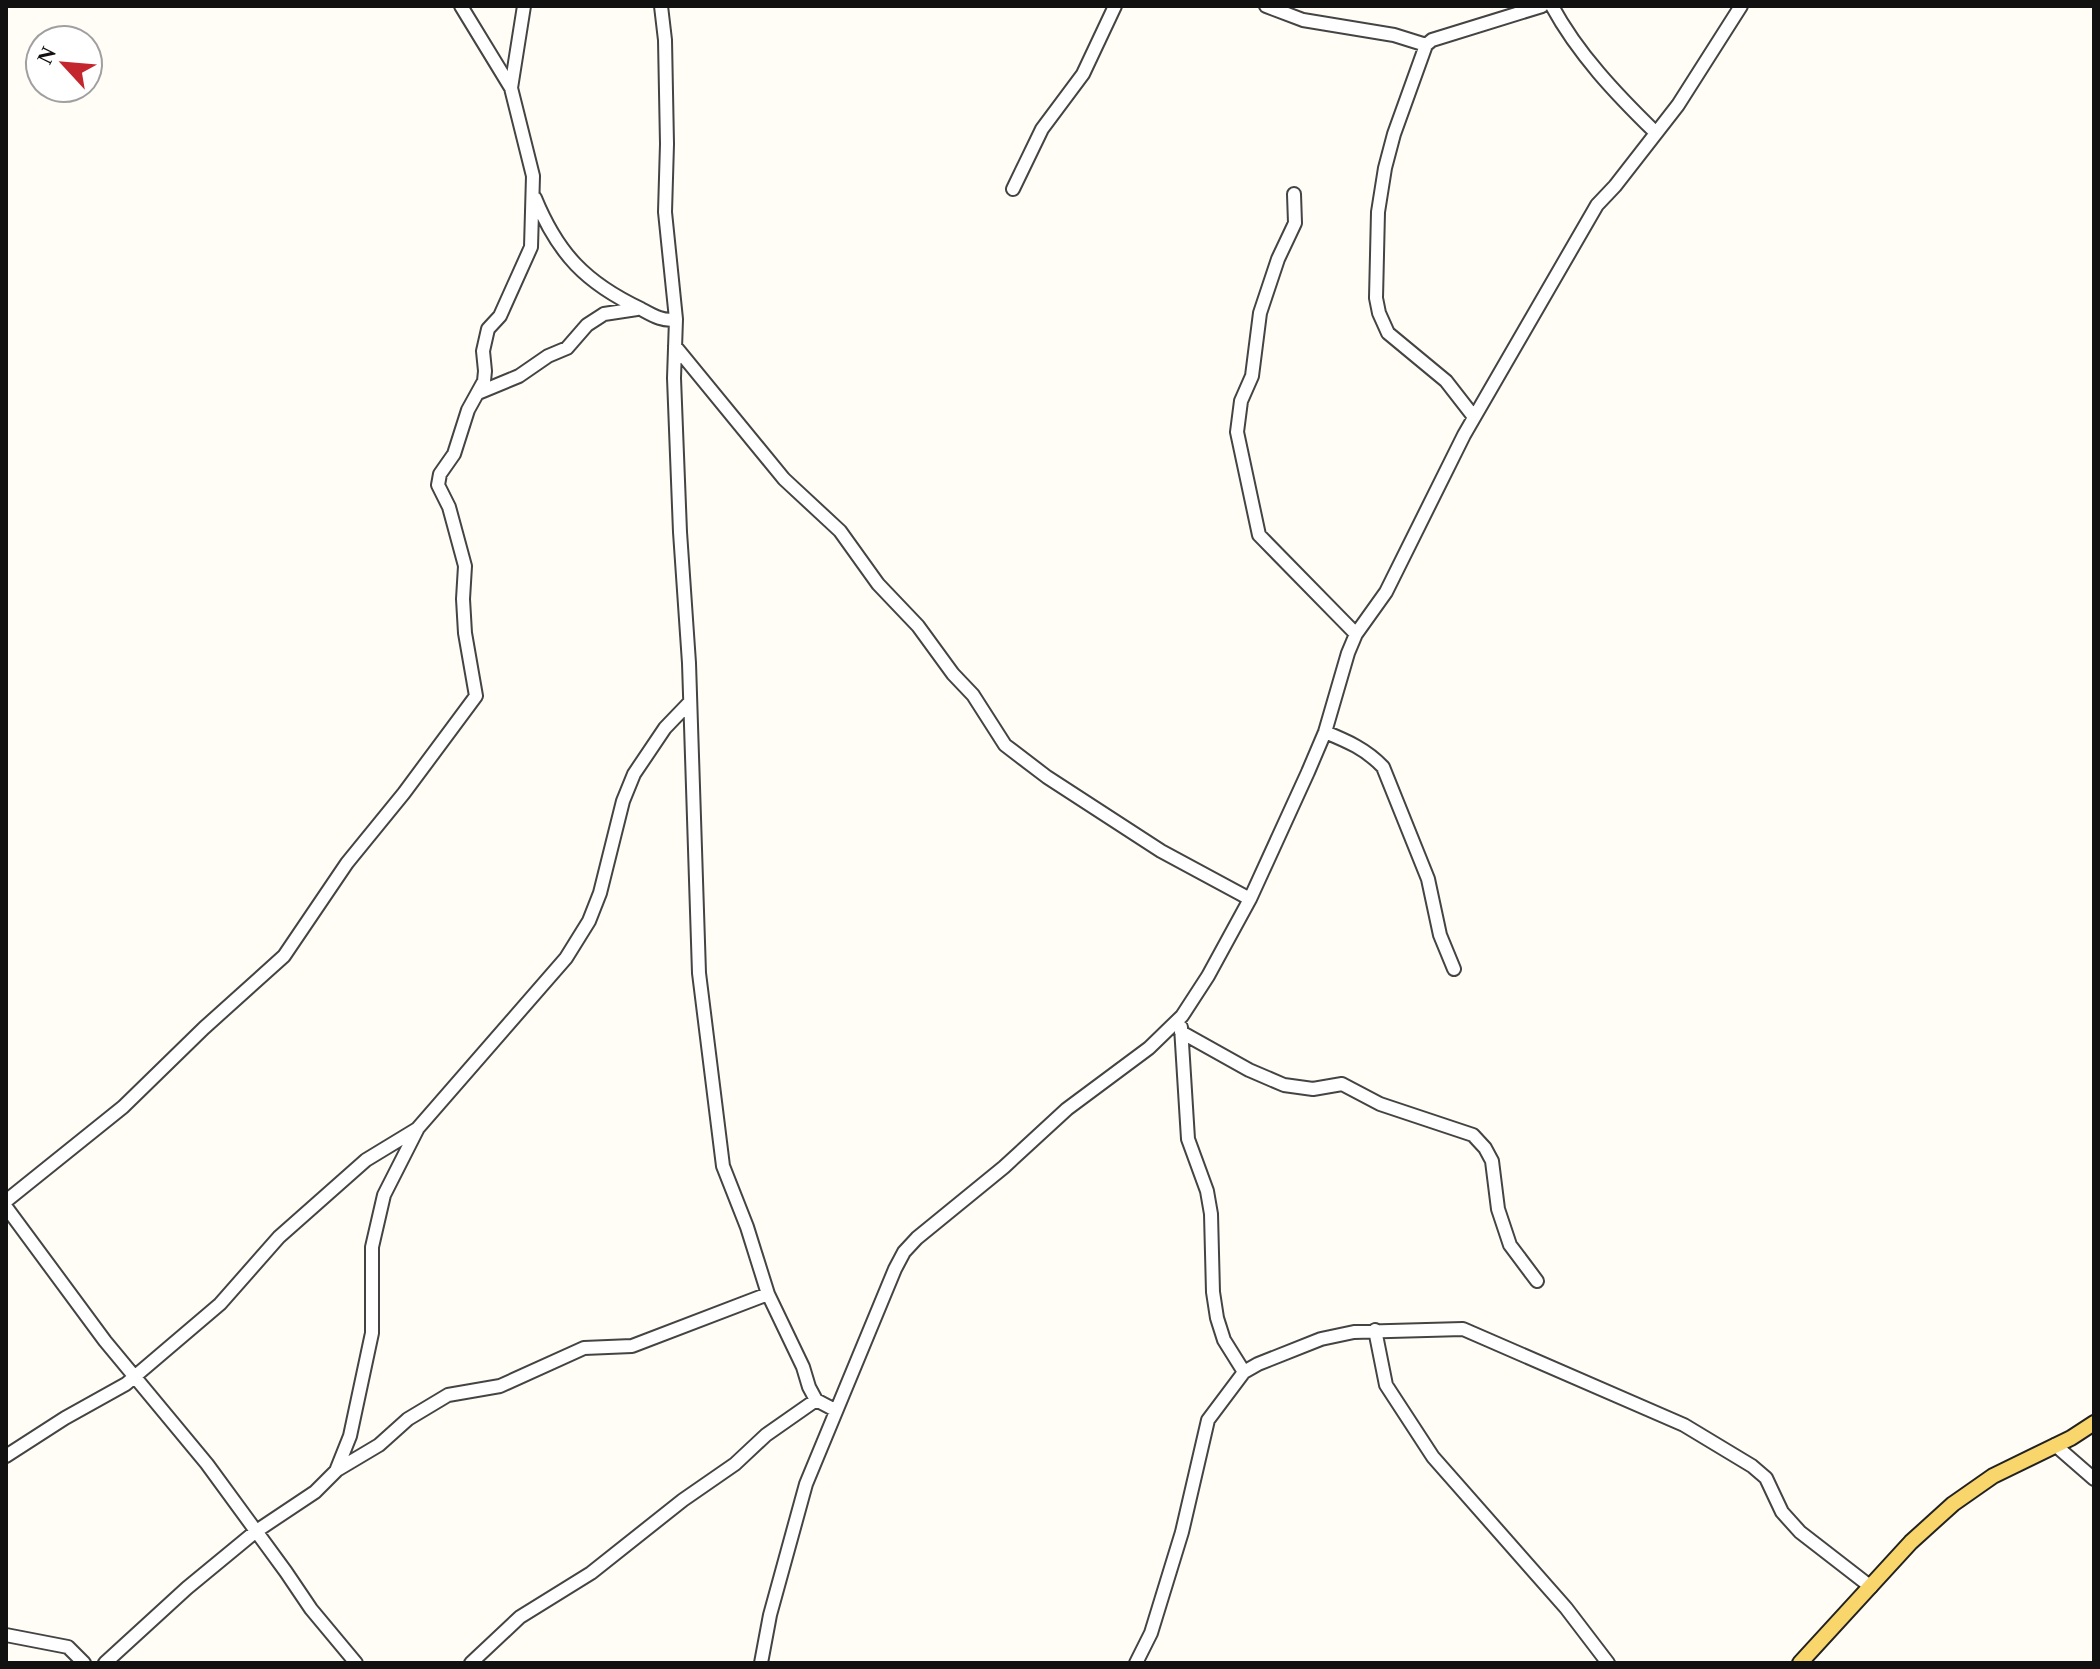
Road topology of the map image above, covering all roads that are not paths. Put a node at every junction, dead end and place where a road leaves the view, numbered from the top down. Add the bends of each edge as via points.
1 (461, 6) edge
2 (524, 6) edge
3 (661, 6) edge
4 (1115, 6) edge
5 (1266, 6) edge
6 (1308, 6) edge
7 (1542, 6) edge
8 (1552, 6) edge
9 (1741, 6) edge
10 (1303, 20) junction
11 (1426, 45) junction
12 (511, 88) junction
13 (1655, 132) junction
14 (1013, 189) dead end
15 (1294, 194) dead end
16 (534, 195) junction
17 (640, 309) junction
18 (676, 319) junction
19 (675, 346) junction
20 (478, 393) junction
21 (1474, 417) junction
22 (1356, 634) junction
23 (690, 702) junction
24 (1325, 732) junction
25 (1250, 899) junction
26 (1454, 969) dead end
27 (1182, 1016) junction
28 (1181, 1032) junction
29 (418, 1128) junction
30 (6, 1201) edge
31 (6, 1207) edge
32 (1537, 1281) dead end
33 (768, 1294) junction
34 (1375, 1330) junction
35 (1244, 1372) junction
36 (135, 1376) junction
37 (816, 1400) junction
38 (835, 1410) junction
39 (2094, 1423) edge
40 (2055, 1445) junction
41 (6, 1456) edge
42 (336, 1471) junction
43 (2094, 1479) edge
44 (255, 1532) junction
45 (1871, 1587) junction
46 (6, 1635) edge
47 (84, 1663) edge
48 (105, 1663) edge
49 (356, 1663) edge
50 (471, 1663) edge
51 (761, 1663) edge
52 (1136, 1663) edge
53 (1608, 1663) edge
54 (1800, 1663) edge

1 - 12 street
2 - 12 street
3 - 18 street via 666,240
4 - 14 street via 1083,74 1042,129
5 - 10 street
6 - 10 street
7 - 11 street
8 - 13 street via 1572,41
9 - 13 street
10 - 11 street
11 - 21 street via 1385,168 1376,298 1388,333 1446,381
12 - 16 street
13 - 21 street via 1597,205
15 - 22 street via 1295,223 1260,313 1252,376 1241,401 1237,432 1259,535
16 - 17 street via 567,258 596,285
16 - 20 street via 531,247 500,316 488,329 485,377
17 - 18 street via 661,319
17 - 20 street via 604,314 567,348
18 - 19 street
19 - 23 street
19 - 25 street via 784,479 840,531 973,695 1005,745 1161,851
20 - 30 street via 438,485 465,566 463,599 477,690 474,700 347,863 284,956 123,1107
21 - 22 street via 1386,592
22 - 24 street
23 - 29 street via 634,774 600,893 574,945
23 - 33 street via 699,973 723,1166
24 - 25 street
24 - 26 street via 1352,742 1383,767 1428,879 1440,935
25 - 27 street
27 - 28 street
27 - 38 street via 904,1252
28 - 32 street via 1284,1085 1313,1089 1342,1084 1380,1104 1473,1135 1492,1161 1498,1209 1510,1245
28 - 35 street via 1188,1139 1207,1191 1214,1232 1217,1318
29 - 36 street via 366,1160 279,1237 220,1304
29 - 42 street via 384,1195 372,1247 372,1333 350,1436
31 - 36 street
33 - 37 street
33 - 42 street via 632,1346 584,1348 500,1386 448,1395
34 - 35 street via 1321,1339
34 - 45 street via 1463,1329 1684,1425 1766,1478 1782,1512 1800,1532
34 - 53 street via 1386,1385 1433,1457
35 - 52 street via 1208,1420 1182,1532 1151,1633
36 - 41 street
36 - 44 street
37 - 38 street
37 - 50 street via 591,1573 520,1617
38 - 51 street via 806,1484
39 - 40 main road
40 - 43 street
40 - 45 main road via 1965,1494
42 - 44 street via 315,1492
44 - 48 street
44 - 49 street
45 - 54 main road
46 - 47 street via 68,1647

